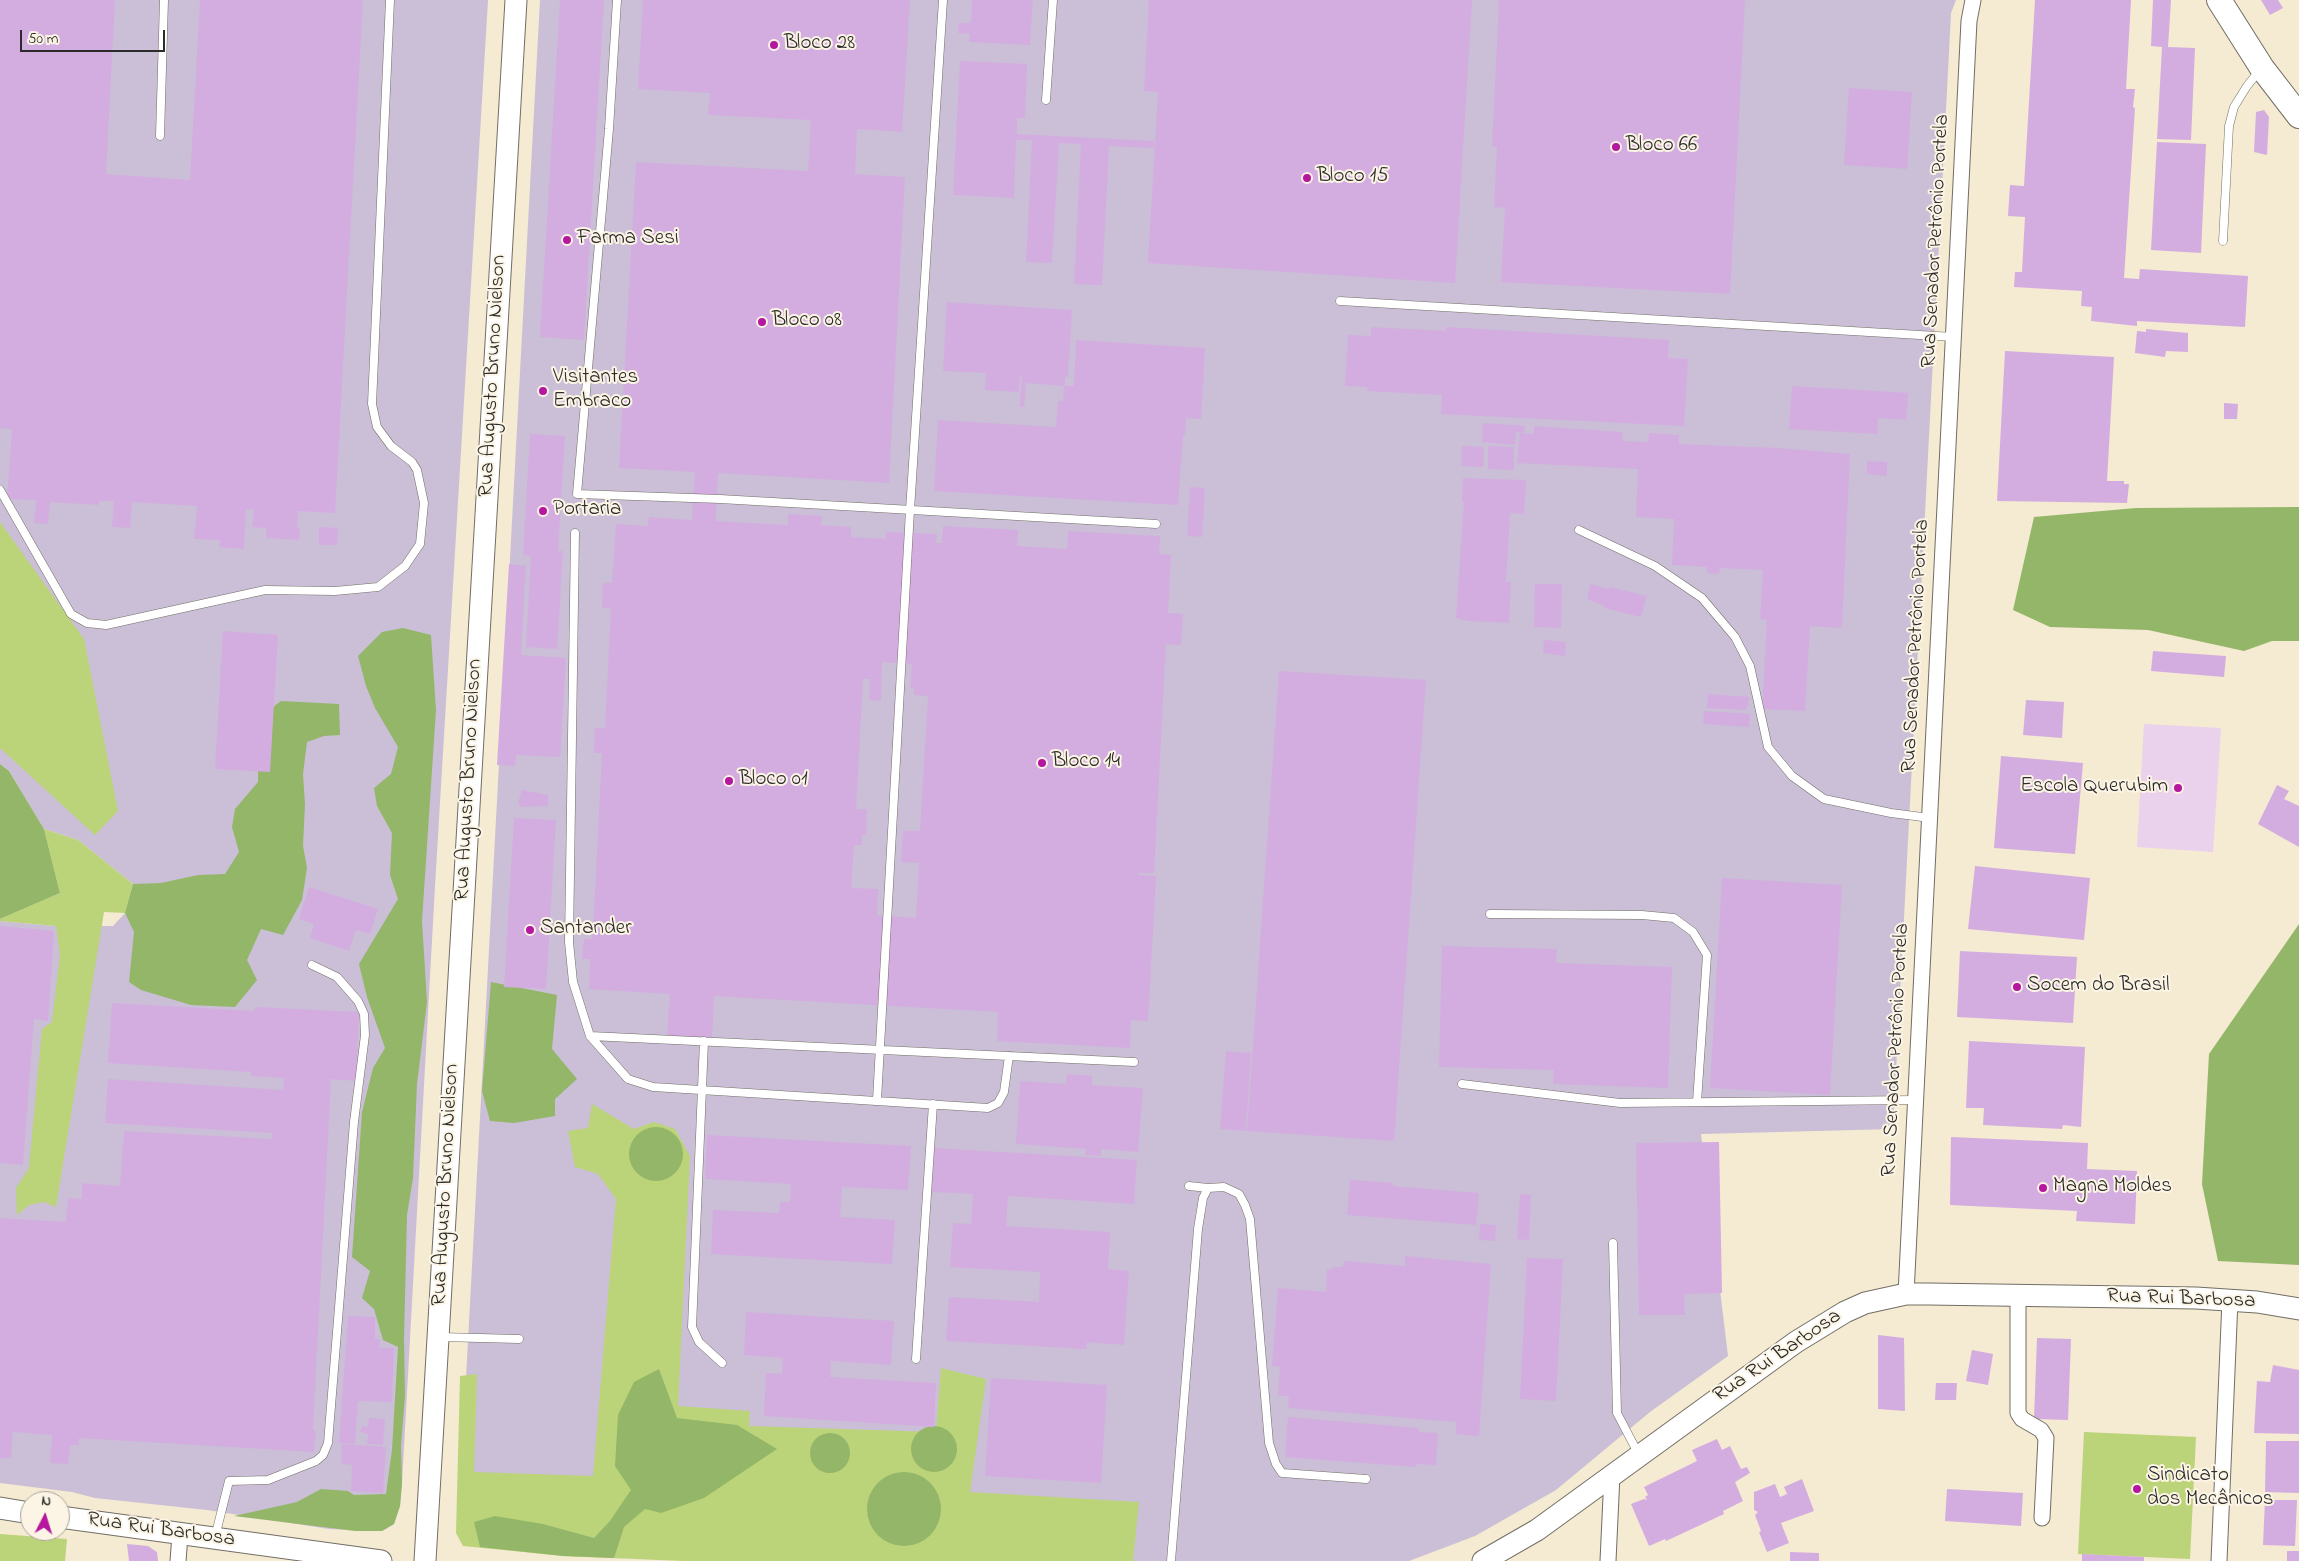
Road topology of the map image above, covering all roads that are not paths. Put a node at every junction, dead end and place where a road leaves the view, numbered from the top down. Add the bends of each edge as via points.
1 (164, 0) edge
2 (390, 0) edge
3 (516, 0) edge
4 (618, 0) edge
5 (943, 0) edge
6 (1053, 0) edge
7 (1973, 0) edge
8 (2219, 0) edge
9 (2262, 68) junction
10 (1046, 100) dead end
11 (2299, 116) edge
12 (160, 136) dead end
13 (2223, 241) dead end
14 (1340, 301) dead end
15 (1954, 337) junction
16 (0, 490) edge
17 (910, 510) junction
18 (1156, 524) dead end
19 (1579, 530) dead end
20 (575, 533) dead end
21 (1930, 818) junction
22 (1490, 914) dead end
23 (312, 965) dead end
24 (590, 1036) junction
25 (704, 1041) junction
26 (879, 1050) junction
27 (1009, 1056) junction
28 (1134, 1062) dead end
29 (1462, 1084) dead end
30 (703, 1091) junction
31 (877, 1100) junction
32 (1916, 1100) junction
33 (1697, 1102) junction
34 (933, 1104) junction
35 (1189, 1186) dead end
36 (1208, 1188) junction
37 (1613, 1243) dead end
38 (1906, 1294) junction
39 (2018, 1296) junction
40 (2230, 1300) junction
41 (2299, 1309) edge
42 (438, 1337) junction
43 (519, 1339) dead end
44 (916, 1359) dead end
45 (722, 1363) dead end
46 (1639, 1455) junction
47 (1612, 1475) junction
48 (1366, 1479) dead end
49 (0, 1508) edge
50 (20, 1511) edge
51 (70, 1518) edge
52 (2042, 1518) dead end
53 (180, 1535) junction
54 (214, 1539) junction
55 (178, 1561) edge
56 (381, 1561) edge
57 (425, 1561) edge
58 (1170, 1561) edge
59 (1483, 1561) edge
60 (1608, 1561) edge
61 (2219, 1561) edge

1 - 12 lane
2 - 16 lane via 372,404 377,427 391,446 417,470 424,503 420,544 405,566 378,586 335,592 265,590 106,625 87,623 72,614
3 - 42 main road, Rua Augusto Bruno Nielson
4 - 17 lane via 578,494
5 - 17 lane
6 - 10 lane
7 - 15 street, Rua Senador Petrônio Portela via 1969,21
8 - 9 main road
9 - 11 main road
9 - 13 lane via 2234,107 2229,126
14 - 15 lane
15 - 21 street, Rua Senador Petrônio Portela
17 - 18 lane
17 - 26 lane
19 - 21 lane via 1655,566 1702,598 1735,637 1750,666 1768,747 1792,776 1824,799
20 - 24 lane via 569,942 573,982
21 - 32 street, Rua Senador Petrônio Portela
22 - 33 lane via 1642,915 1674,918 1693,932 1707,955
23 - 54 lane via 337,977 358,1001 364,1014 365,1035 354,1122 328,1443 316,1461 268,1480 229,1480
24 - 25 lane
24 - 30 lane via 628,1079 653,1086
25 - 26 lane
25 - 30 lane
26 - 27 lane
26 - 31 lane
27 - 28 lane
27 - 34 lane via 1004,1092 998,1103 988,1108
29 - 33 lane via 1620,1103
30 - 31 lane
30 - 45 lane via 692,1328 699,1342
31 - 34 lane
32 - 33 lane
32 - 38 street, Rua Senador Petrônio Portela
34 - 44 lane
35 - 36 lane
36 - 48 lane via 1224,1187 1239,1194 1250,1219 1269,1443 1276,1464 1282,1473
36 - 58 lane via 1198,1229
37 - 46 lane via 1618,1413
38 - 39 main road, Rua Rui Barbosa
38 - 46 main road, Rua Rui Barbosa via 1865,1303 1819,1326
39 - 40 main road, Rua Rui Barbosa
39 - 52 street via 2018,1413 2041,1430 2046,1438
40 - 41 main road, Rua Rui Barbosa
40 - 61 street
42 - 43 lane
42 - 57 main road, Rua Augusto Bruno Nielson
46 - 47 main road, Rua Rui Barbosa
47 - 59 main road, Rua Rui Barbosa via 1537,1530
47 - 60 street
49 - 50 main road
51 - 53 main road, Rua Rui Barbosa
53 - 54 main road, Rua Rui Barbosa
53 - 55 street
54 - 56 main road, Rua Rui Barbosa

